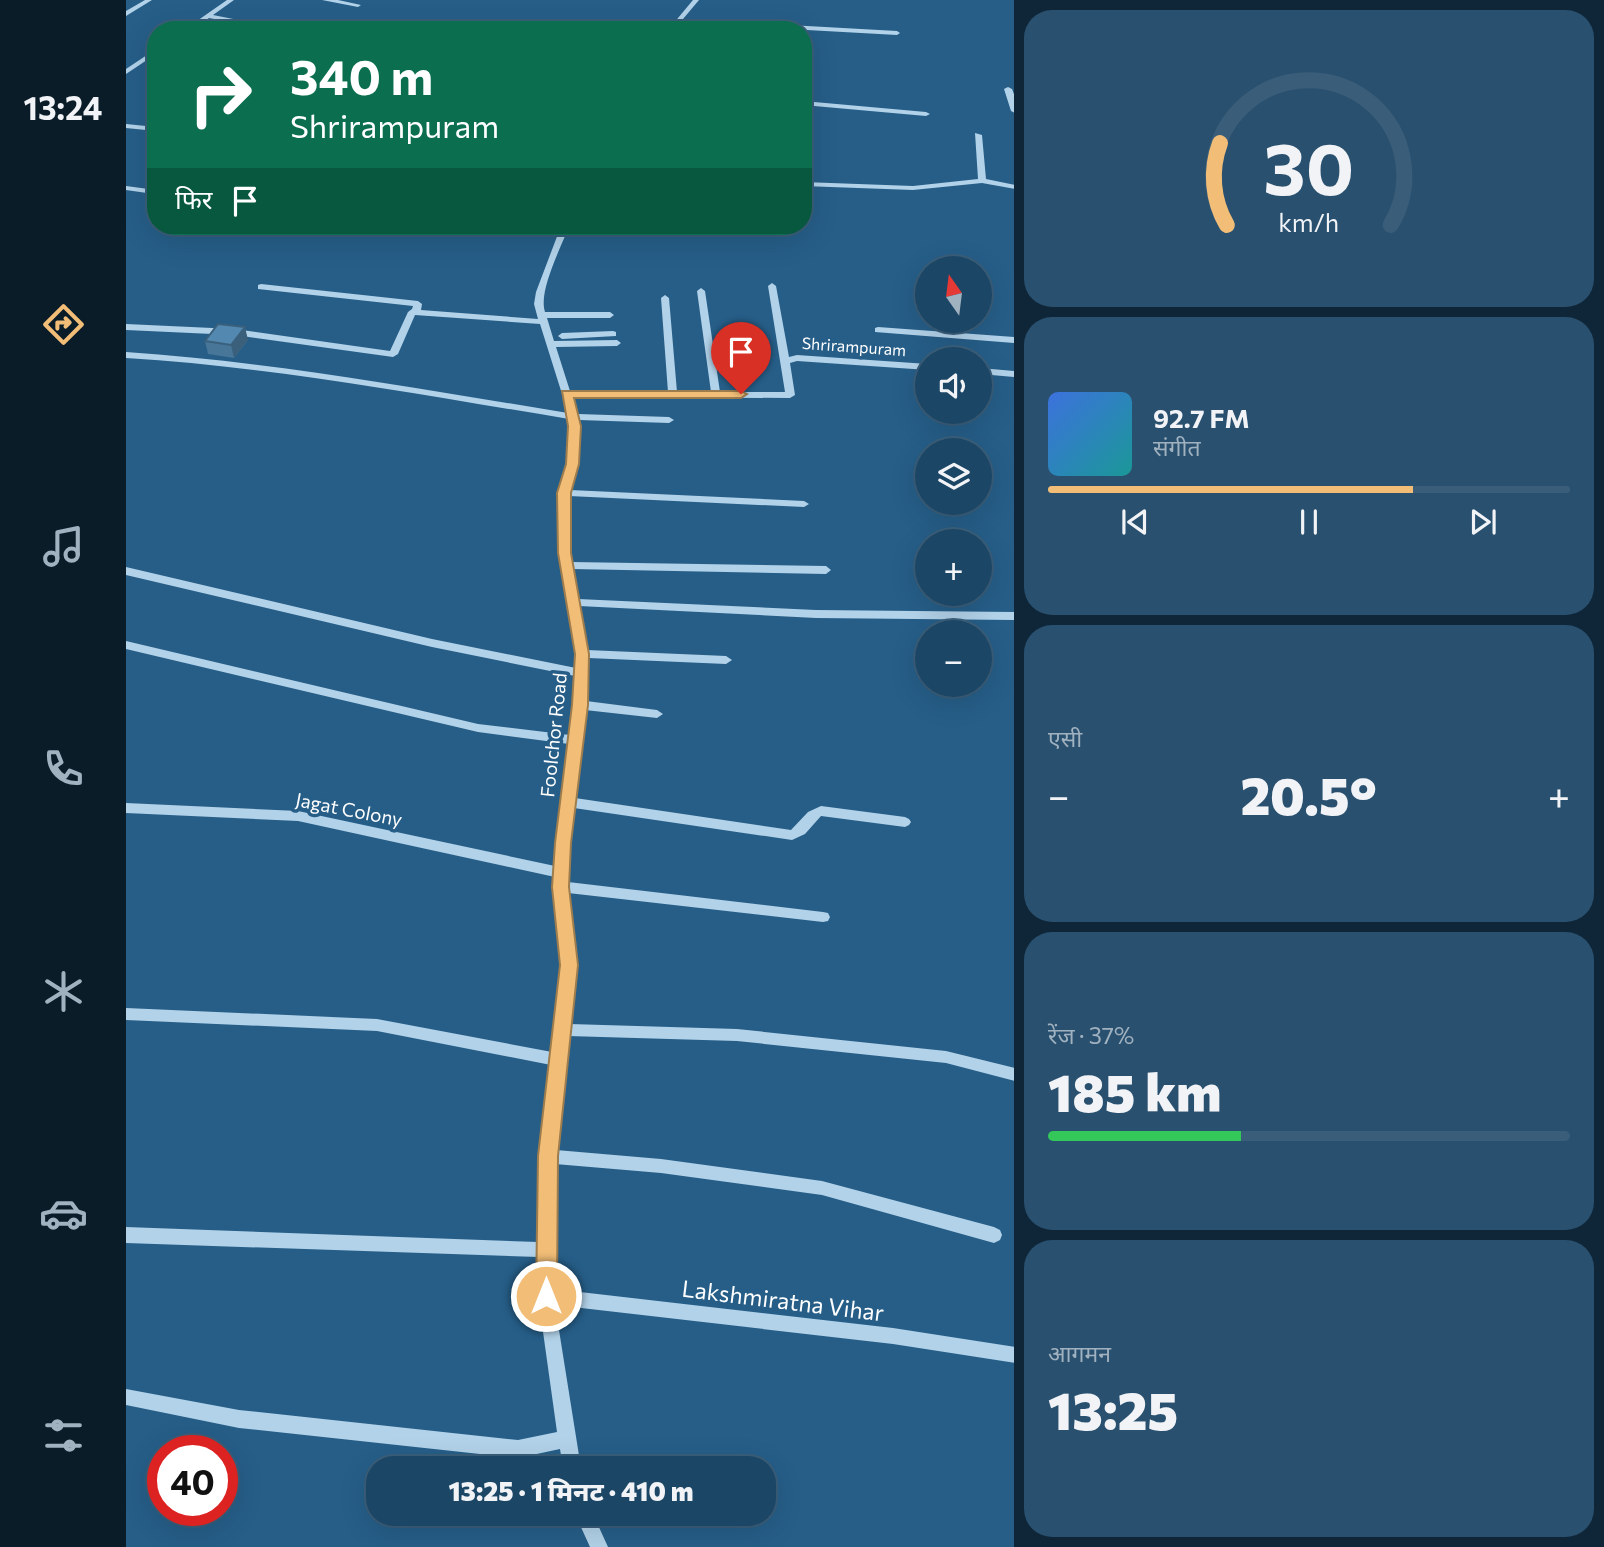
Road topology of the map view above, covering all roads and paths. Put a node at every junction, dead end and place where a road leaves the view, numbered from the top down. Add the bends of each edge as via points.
1 (149, 0) edge
2 (231, 0) edge
3 (325, 0) edge
4 (696, 0) edge
5 (358, 5) dead end
6 (126, 14) edge
7 (208, 16) junction
8 (679, 20) joint
9 (200, 21) edge
10 (237, 21) edge
11 (696, 21) edge
12 (812, 28) edge
13 (897, 33) dead end
14 (147, 57) edge
15 (126, 72) edge
16 (1008, 89) dead end
17 (812, 104) edge
18 (1014, 111) edge
19 (926, 114) dead end
20 (126, 126) edge
21 (147, 128) edge
22 (978, 135) dead end
23 (982, 181) junction
24 (812, 184) edge
25 (1014, 187) edge
26 (126, 188) edge
27 (147, 191) edge
28 (562, 235) edge
29 (772, 286) dead end
30 (261, 287) dead end
31 (701, 291) dead end
32 (665, 298) dead end
33 (416, 313) junction
34 (610, 315) dead end
35 (542, 319) junction
36 (126, 327) edge
37 (878, 330) dead end
38 (615, 338) dead end
39 (549, 340) junction
40 (1014, 340) edge
41 (126, 355) edge
42 (785, 361) junction
43 (915, 366) edge
44 (992, 372) edge
45 (1014, 374) edge
46 (567, 394) junction
47 (673, 394) junction
48 (716, 394) junction
49 (574, 417) junction
50 (669, 419) dead end
51 (564, 493) junction
52 (804, 504) dead end
53 (567, 565) junction
54 (826, 570) dead end
55 (126, 571) edge
56 (573, 603) junction
57 (1014, 616) edge
58 (126, 645) edge
59 (582, 654) junction
60 (726, 660) dead end
61 (581, 673) junction
62 (580, 705) junction
63 (656, 714) dead end
64 (574, 740) junction
65 (567, 802) junction
66 (126, 808) edge
67 (905, 822) dead end
68 (561, 880) junction
69 (823, 917) dead end
70 (126, 1014) edge
71 (561, 1030) junction
72 (559, 1060) junction
73 (1014, 1075) edge
74 (548, 1156) junction
75 (126, 1235) edge
76 (994, 1235) dead end
77 (546, 1250) junction
78 (546, 1296) junction
79 (1014, 1355) edge
80 (126, 1397) edge
81 (565, 1439) junction
82 (569, 1456) edge
83 (590, 1526) edge
84 (600, 1547) edge

1 - 6 street
2 - 7 street
3 - 5 street
4 - 8 street
7 - 9 street
7 - 10 street
8 - 11 street
12 - 13 street
14 - 15 street
16 - 18 street
17 - 19 street
20 - 21 street
22 - 23 street
23 - 24 street via 913,188
23 - 25 street
26 - 27 street
28 - 35 street, Foolchor Road via 540,292
29 - 42 street
30 - 33 street via 418,304
31 - 48 street
32 - 47 street
33 - 35 street
33 - 36 street via 412,312 393,354 234,331
34 - 35 street
35 - 39 street, Foolchor Road
37 - 40 street
38 - 39 street
39 - 46 street, Foolchor Road
41 - 49 street via 321,376
42 - 43 street, Shrirampuram
42 - 48 street, Shrirampuram via 790,395
44 - 45 street
46 - 47 street, Shrirampuram
46 - 49 street, Foolchor Road
47 - 48 street, Shrirampuram
49 - 50 street
49 - 51 street, Foolchor Road via 573,464
51 - 52 street
51 - 53 street, Foolchor Road
53 - 54 street
53 - 56 street, Foolchor Road
55 - 61 street
56 - 57 street via 816,614
56 - 59 street, Foolchor Road
58 - 64 street via 478,728
59 - 60 street
59 - 61 street, Foolchor Road
61 - 62 street, Foolchor Road
62 - 63 street
62 - 64 street, Foolchor Road
64 - 65 street, Foolchor Road
65 - 67 street via 792,835 821,811
65 - 68 street, Foolchor Road
66 - 68 street, Jagat Colony via 298,816
68 - 69 street, Jagat Colony
68 - 71 street, Foolchor Road via 569,965
70 - 72 street via 377,1025
71 - 72 street, Foolchor Road
71 - 73 street via 737,1035 946,1057
72 - 74 street, Foolchor Road
74 - 76 street via 822,1188
74 - 77 street, Foolchor Road
75 - 77 street
77 - 78 street, Foolchor Road
78 - 79 street, Lakshmiratna Vihar via 892,1336
78 - 81 street, Foolchor Road
80 - 81 street via 239,1419 518,1449
81 - 82 street, Foolchor Road
83 - 84 street

